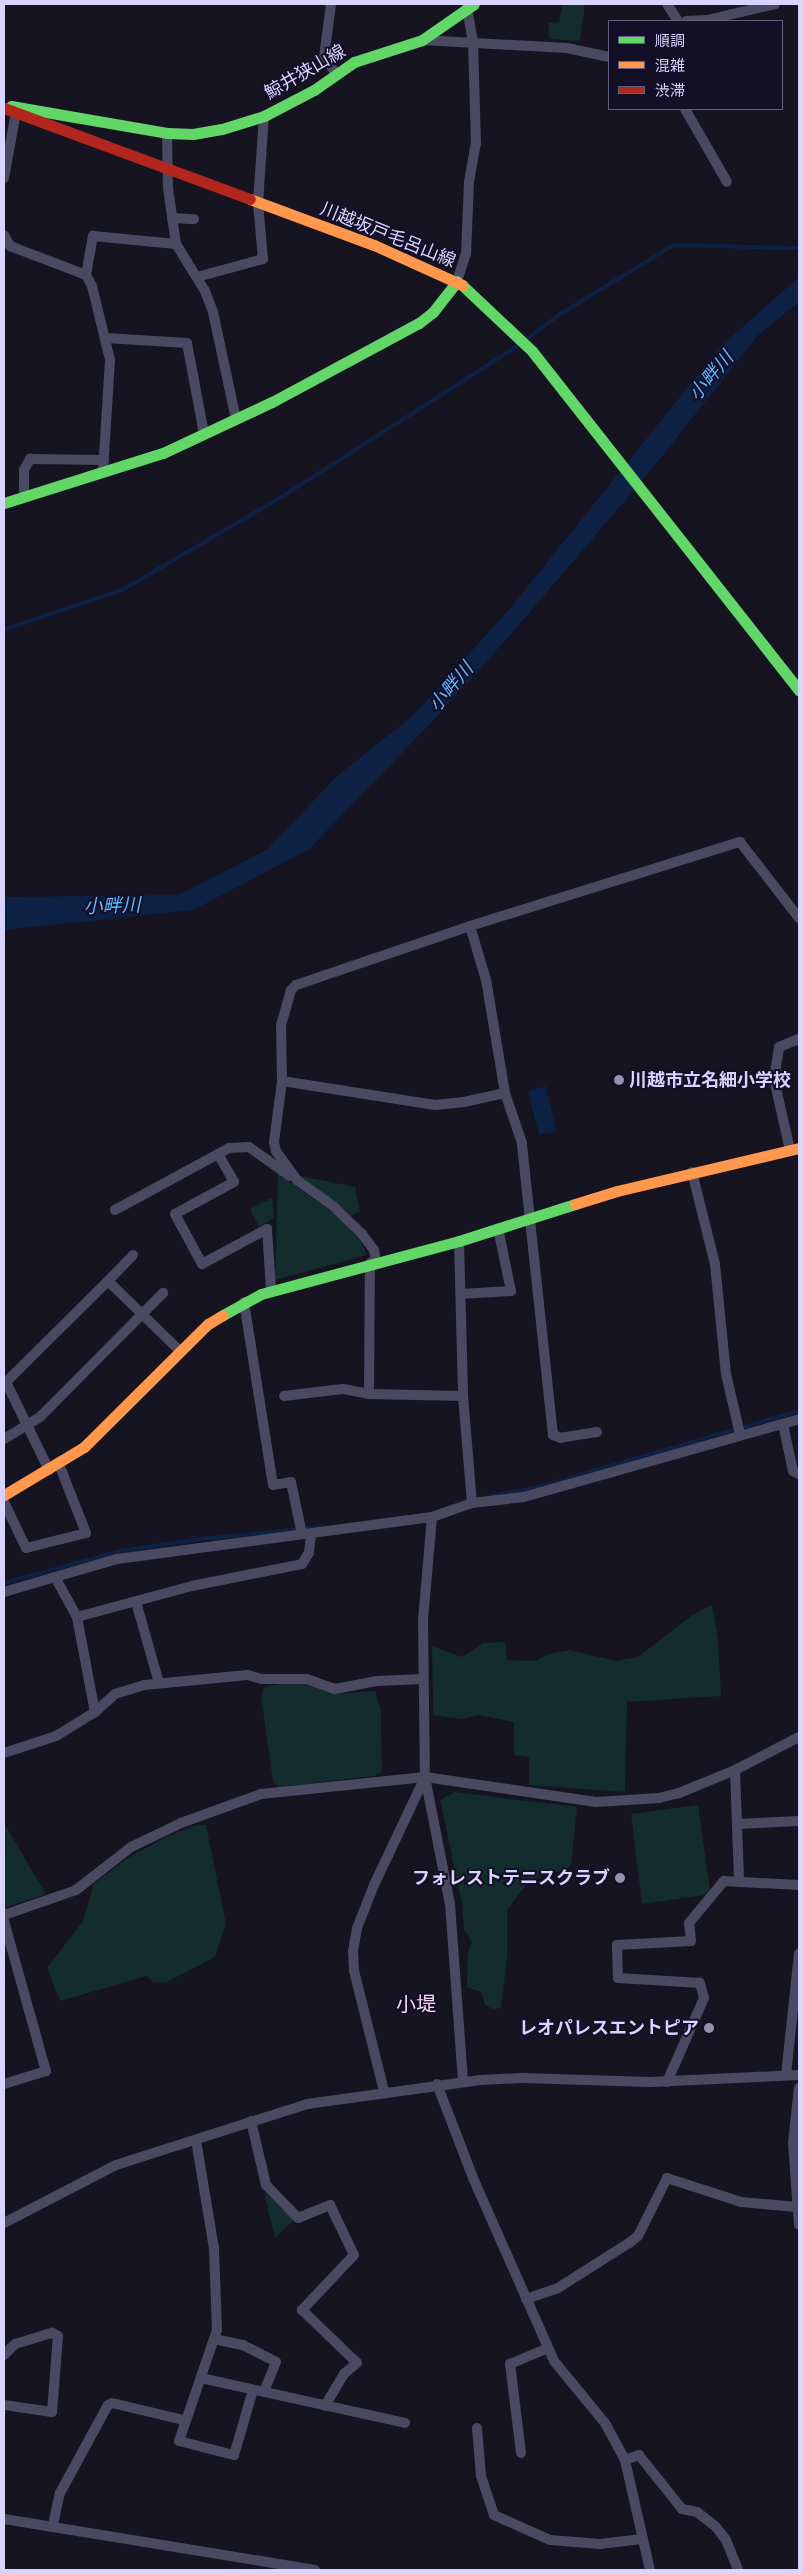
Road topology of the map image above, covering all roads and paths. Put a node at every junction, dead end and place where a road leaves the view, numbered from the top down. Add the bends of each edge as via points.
1 (331, 4) edge
2 (667, 4) edge
3 (775, 4) edge
4 (470, 6) edge
5 (677, 20) edge
6 (707, 20) edge
7 (422, 40) junction
8 (473, 42) junction
9 (608, 57) edge
10 (338, 75) junction
11 (4, 106) edge
12 (686, 110) edge
13 (16, 112) junction
14 (264, 116) junction
15 (89, 117) junction
16 (116, 124) junction
17 (167, 133) junction
18 (77, 135) junction
19 (126, 154) junction
20 (168, 170) junction
21 (4, 178) edge
22 (727, 182) dead end
23 (258, 203) junction
24 (172, 218) junction
25 (194, 219) dead end
26 (4, 235) edge
27 (176, 244) junction
28 (86, 275) junction
29 (197, 277) junction
30 (457, 281) junction
31 (106, 338) junction
32 (236, 419) junction
33 (204, 434) junction
34 (104, 466) junction
35 (24, 497) junction
36 (4, 503) edge
37 (799, 690) edge
38 (799, 918) edge
39 (470, 926) junction
40 (799, 1039) edge
41 (282, 1081) junction
42 (505, 1093) junction
43 (795, 1149) edge
44 (218, 1154) junction
45 (692, 1172) junction
46 (297, 1180) junction
47 (115, 1210) dead end
48 (528, 1219) junction
49 (498, 1228) junction
50 (459, 1241) junction
51 (133, 1256) dead end
52 (373, 1263) junction
53 (108, 1281) junction
54 (271, 1290) junction
55 (163, 1293) dead end
56 (461, 1294) junction
57 (244, 1302) junction
58 (143, 1314) junction
59 (180, 1351) junction
60 (5, 1384) edge
61 (369, 1394) junction
62 (284, 1396) dead end
63 (464, 1396) junction
64 (799, 1418) edge
65 (783, 1424) junction
66 (27, 1428) junction
67 (597, 1432) dead end
68 (740, 1434) junction
69 (4, 1439) edge
70 (54, 1467) junction
71 (799, 1474) edge
72 (4, 1495) edge
73 (4, 1502) edge
74 (472, 1503) junction
75 (432, 1517) junction
76 (307, 1534) junction
77 (54, 1577) junction
78 (4, 1592) edge
79 (136, 1602) junction
80 (77, 1618) junction
81 (423, 1679) junction
82 (158, 1684) junction
83 (95, 1712) junction
84 (799, 1737) edge
85 (4, 1753) edge
86 (735, 1770) junction
87 (425, 1777) junction
88 (799, 1821) edge
89 (737, 1824) junction
90 (738, 1880) junction
91 (799, 1885) edge
92 (4, 1915) edge
93 (4, 1921) edge
94 (799, 1954) edge
95 (786, 2075) junction
96 (799, 2075) edge
97 (463, 2081) junction
98 (667, 2082) junction
99 (4, 2084) edge
100 (437, 2084) junction
101 (799, 2088) edge
102 (384, 2091) junction
103 (251, 2120) junction
104 (196, 2140) junction
105 (797, 2207) junction
106 (4, 2223) edge
107 (799, 2225) edge
108 (526, 2300) junction
109 (214, 2339) junction
110 (548, 2348) junction
111 (4, 2355) edge
112 (201, 2378) junction
113 (253, 2390) junction
114 (264, 2392) junction
115 (4, 2405) edge
116 (324, 2406) junction
117 (184, 2420) junction
118 (405, 2423) dead end
119 (477, 2428) dead end
120 (521, 2453) dead end
121 (625, 2460) junction
122 (4, 2519) edge
123 (53, 2525) junction
124 (642, 2539) junction
125 (315, 2570) edge
126 (650, 2570) edge
127 (738, 2570) edge

1 - 10 street via 324,57
2 - 5 street
3 - 6 street
4 - 7 main road, 鯨井狭山線
4 - 8 street
7 - 8 street
7 - 10 main road, 鯨井狭山線 via 367,56
8 - 9 street via 567,48
8 - 30 street via 476,144 469,182 466,254
10 - 14 main road, 鯨井狭山線
11 - 13 main road, 川越坂戸毛呂山線
11 - 15 main road, 鯨井狭山線
12 - 22 street
13 - 18 main road, 川越坂戸毛呂山線
13 - 21 street
14 - 17 main road, 鯨井狭山線 via 193,134
14 - 23 street
15 - 16 main road, 鯨井狭山線
15 - 18 main road via 80,123
16 - 17 main road, 鯨井狭山線
16 - 18 main road via 92,124
16 - 19 main road via 107,126 102,138
17 - 20 street
18 - 19 main road, 川越坂戸毛呂山線
19 - 20 main road, 川越坂戸毛呂山線
20 - 23 main road, 川越坂戸毛呂山線
20 - 24 street
23 - 29 street via 263,259
23 - 30 main road, 川越坂戸毛呂山線 via 374,245
24 - 25 street
24 - 27 street
26 - 28 street via 10,246
27 - 28 street via 93,236
27 - 29 street
28 - 31 street
29 - 32 street via 213,312
30 - 32 main road via 433,312 419,323
30 - 37 main road, 川越坂戸毛呂山線 via 492,310 532,351
31 - 33 street via 186,343
31 - 34 street via 109,370
32 - 33 main road
33 - 34 main road via 163,454
34 - 35 main road
34 - 35 street via 30,459 24,470
35 - 36 main road
38 - 39 street via 740,842
39 - 41 street via 293,987 281,1026
39 - 42 street via 486,980
40 - 43 street via 779,1047 774,1079
41 - 42 street via 435,1105
41 - 46 street via 274,1142 276,1151
42 - 48 street via 522,1143
43 - 45 main road
44 - 46 street via 229,1148 249,1147
44 - 47 street
44 - 54 street via 234,1182 175,1214 202,1264 267,1229
45 - 48 main road
45 - 68 street via 715,1264 726,1374
46 - 52 street via 333,1206 362,1234 374,1250
48 - 49 main road
48 - 67 street via 553,1435 561,1438
49 - 50 main road
49 - 56 street via 511,1291
50 - 52 main road
50 - 56 street
51 - 53 street
52 - 54 main road
52 - 61 street
53 - 58 street
53 - 60 street
54 - 57 main road
55 - 58 street
56 - 63 street
57 - 59 main road via 208,1324
57 - 76 street via 273,1485 292,1482
58 - 59 street
58 - 66 street
59 - 70 main road via 84,1447
60 - 66 street
61 - 62 street via 344,1389
61 - 63 street
63 - 74 street
64 - 65 street
65 - 68 street
65 - 71 street via 793,1472
66 - 69 street
66 - 70 street
68 - 74 street via 524,1496
70 - 72 main road
70 - 73 street via 86,1533 26,1548
74 - 75 street
75 - 76 street
75 - 81 street via 423,1620
76 - 77 street via 117,1560
76 - 79 street via 309,1553 302,1564 210,1582
77 - 78 street
77 - 80 street
79 - 80 street
79 - 82 street
80 - 83 street
81 - 82 street via 377,1680 335,1689 307,1679 260,1679 248,1675
81 - 87 street
82 - 83 street via 115,1694
83 - 85 street via 56,1736
84 - 86 street via 763,1752
86 - 87 street via 679,1793 596,1802
86 - 89 street
87 - 92 street via 286,1791 236,1802 131,1847 76,1890
87 - 97 street via 450,1904
87 - 102 street via 374,1885 357,1928 353,1951 354,1971
88 - 89 street
89 - 90 street
90 - 91 street
90 - 98 street via 724,1881 690,1923 691,1941 617,1945 618,1978 700,1983 704,1998
93 - 99 street via 46,2070
94 - 95 street
95 - 96 street
95 - 98 street
97 - 98 street via 522,2078
97 - 100 street
100 - 102 street
100 - 108 street via 451,2126
101 - 105 street via 793,2142
102 - 103 street via 307,2104
103 - 104 street
103 - 116 street via 266,2185 298,2218 330,2205 354,2255 302,2310 357,2363 344,2374
104 - 106 street via 116,2165
104 - 109 street via 214,2250 217,2316
105 - 107 street
105 - 108 street via 742,2202 667,2178 638,2236 558,2288
108 - 110 street
109 - 112 street
109 - 114 street via 243,2345 276,2362
110 - 120 street via 510,2364
110 - 121 street via 554,2361 605,2423
111 - 115 street via 15,2344 52,2334 58,2336 52,2412
112 - 113 street
112 - 117 street
113 - 114 street
113 - 117 street via 234,2455 179,2440
114 - 116 street
116 - 118 street
117 - 123 street via 112,2403 108,2405 60,2493
119 - 124 street via 481,2476 494,2515 550,2540 600,2544
121 - 124 street
121 - 127 street via 639,2455 682,2509 697,2512 716,2527 726,2540
122 - 123 street
123 - 125 street via 197,2549 253,2562
124 - 126 street

